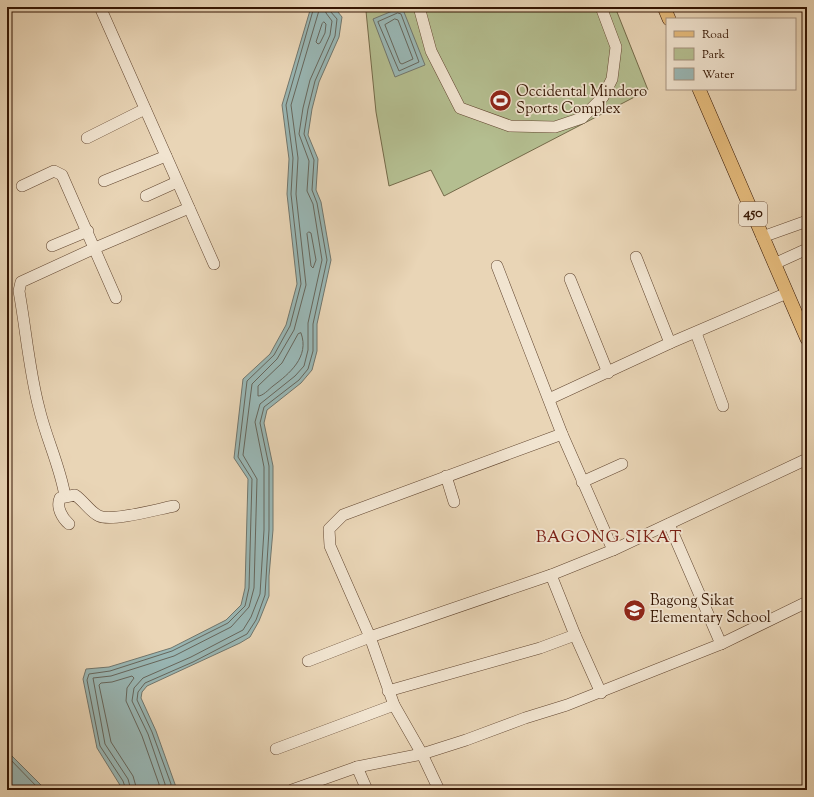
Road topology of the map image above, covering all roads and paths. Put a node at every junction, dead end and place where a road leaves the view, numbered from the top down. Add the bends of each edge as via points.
1 (100, 7) edge
2 (419, 7) edge
3 (601, 7) edge
4 (664, 7) edge
5 (669, 18) edge
6 (699, 90) edge
7 (145, 109) junction
8 (87, 138) dead end
9 (166, 156) junction
10 (104, 181) dead end
11 (177, 182) junction
12 (22, 186) dead end
13 (146, 196) dead end
14 (189, 208) junction
15 (807, 221) edge
16 (88, 231) junction
17 (762, 237) junction
18 (52, 246) dead end
19 (95, 248) junction
20 (807, 249) edge
21 (636, 257) dead end
22 (214, 264) dead end
23 (774, 264) junction
24 (497, 266) dead end
25 (570, 279) dead end
26 (787, 293) junction
27 (116, 298) dead end
28 (696, 333) junction
29 (807, 339) edge
30 (670, 343) junction
31 (608, 373) junction
32 (549, 399) junction
33 (723, 406) dead end
34 (562, 434) junction
35 (807, 459) edge
36 (622, 464) dead end
37 (446, 476) junction
38 (582, 482) junction
39 (65, 496) junction
40 (454, 502) dead end
41 (174, 506) dead end
42 (69, 524) dead end
43 (670, 524) junction
44 (613, 550) junction
45 (551, 575) junction
46 (807, 602) edge
47 (575, 635) junction
48 (370, 637) junction
49 (721, 644) junction
50 (308, 661) dead end
51 (388, 690) junction
52 (601, 693) junction
53 (394, 706) junction
54 (276, 749) dead end
55 (422, 754) junction
56 (357, 767) junction
57 (308, 788) edge
58 (292, 790) edge
59 (367, 790) edge
60 (439, 790) edge

1 - 7 street
2 - 3 street via 431,51 460,108 510,126 555,127 582,118 603,97 612,79 616,47
4 - 5 main road
6 - 17 main road, 450
7 - 8 street
7 - 9 street
9 - 10 street
9 - 11 street
11 - 13 street
11 - 14 street
12 - 16 street via 54,171 62,175
14 - 19 street
14 - 22 street
15 - 17 street
16 - 18 street
16 - 19 street
17 - 23 main road, 450
19 - 27 street
19 - 39 street via 21,282 19,286 38,406 60,472
20 - 23 street
21 - 30 street
23 - 26 main road, 450
24 - 32 street
25 - 31 street
26 - 28 street
26 - 29 main road, 450
28 - 30 street
28 - 33 street
30 - 31 street
31 - 32 street
32 - 34 street
34 - 37 street
34 - 38 street
35 - 43 street
36 - 38 street
37 - 40 street
37 - 48 street via 343,515 329,529 330,546
38 - 44 street
39 - 41 street via 75,495 103,518
39 - 42 street via 60,498 59,503 61,515
43 - 44 street
43 - 49 street
44 - 45 street
45 - 47 street
45 - 48 street
46 - 49 street
47 - 51 street via 540,648
47 - 52 street
48 - 50 street
48 - 51 street
49 - 52 street
51 - 53 street
52 - 55 street
53 - 54 street
53 - 55 street
55 - 56 street
55 - 60 street
56 - 57 street
56 - 59 street
57 - 58 street

